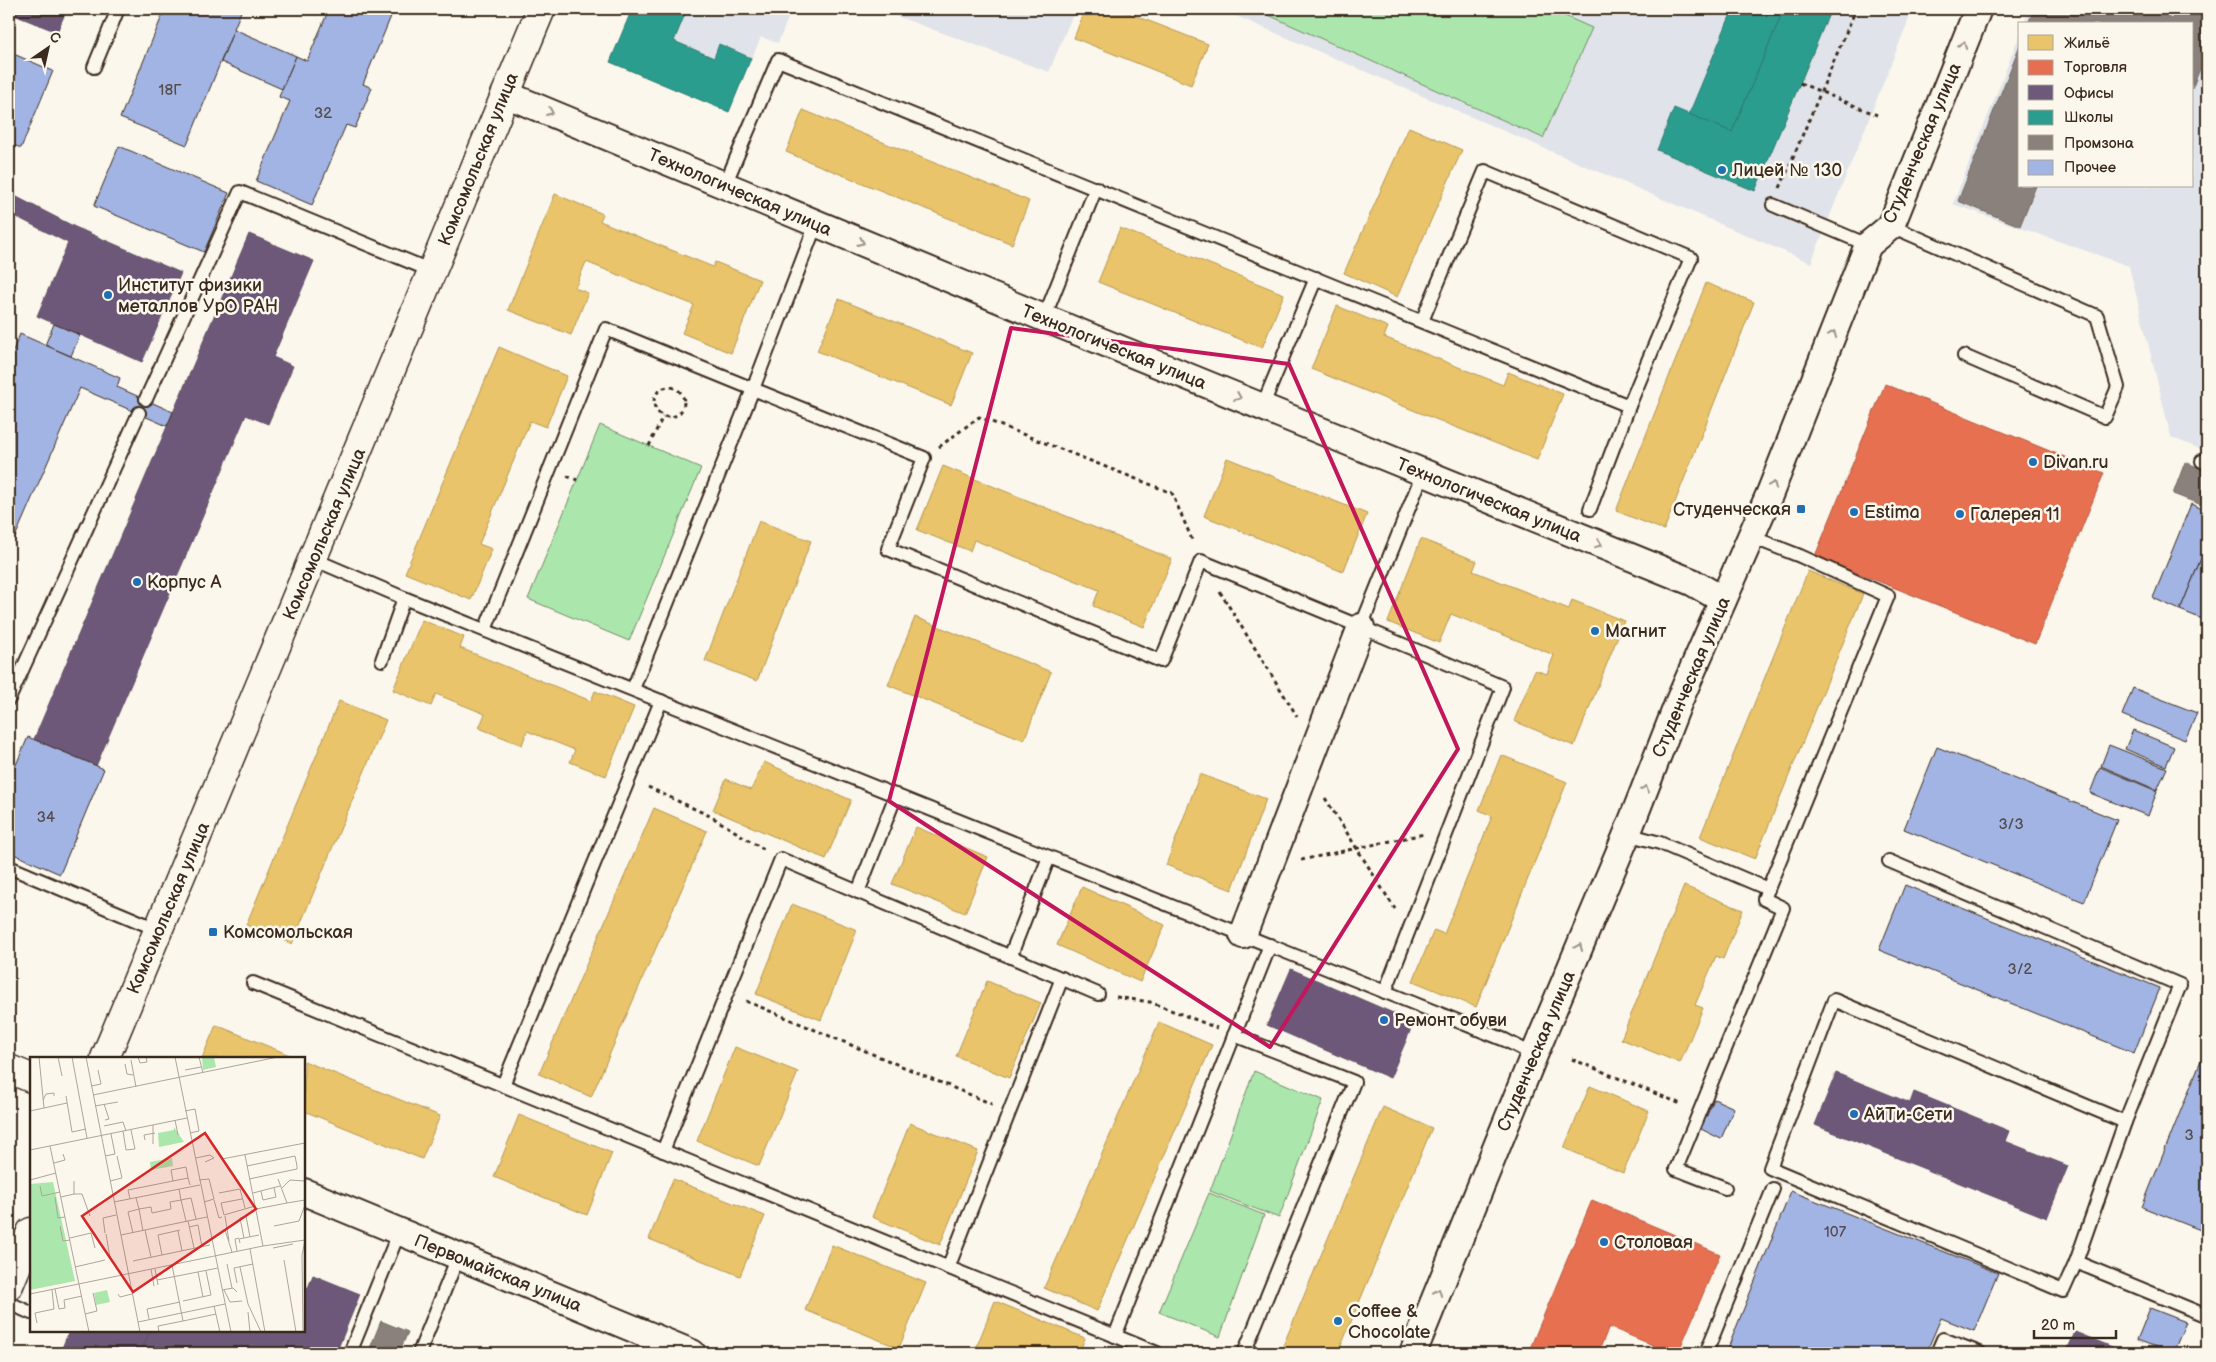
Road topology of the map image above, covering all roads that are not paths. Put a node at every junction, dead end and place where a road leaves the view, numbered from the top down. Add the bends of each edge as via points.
1 (118, 9) edge
2 (541, 9) edge
3 (1974, 10) edge
4 (94, 67) dead end
5 (505, 94) junction
6 (724, 186) junction
7 (1096, 188) junction
8 (1773, 205) road end
9 (816, 224) junction
10 (1891, 226) junction
11 (1868, 245) junction
12 (432, 271) junction
13 (1316, 278) junction
14 (1044, 318) junction
15 (1422, 321) junction
16 (1964, 356) dead end
17 (753, 389) junction
18 (146, 399) dead end
19 (1629, 406) junction
20 (1262, 407) junction
21 (139, 414) dead end
22 (1423, 473) junction
23 (1590, 510) dead end
24 (1749, 536) junction
25 (313, 559) junction
26 (404, 598) junction
27 (1723, 600) junction
28 (1361, 627) junction
29 (485, 630) junction
30 (382, 660) dead end
31 (633, 690) junction
32 (9, 700) edge
33 (661, 701) junction
34 (896, 795) junction
35 (1628, 834) junction
36 (1049, 857) junction
37 (1889, 861) dead end
38 (9, 867) edge
39 (1768, 890) junction
40 (858, 892) junction
41 (159, 930) junction
42 (1243, 935) junction
43 (1270, 946) junction
44 (1010, 957) junction
45 (1062, 978) junction
46 (253, 983) dead end
47 (1385, 992) junction
48 (1098, 994) road end
49 (1234, 1035) junction
50 (1534, 1055) junction
51 (105, 1057) edge
52 (9, 1069) edge
53 (30, 1078) edge
54 (503, 1085) junction
55 (2125, 1122) junction
56 (663, 1151) junction
57 (1725, 1188) dead end
58 (1773, 1189) dead end
59 (305, 1192) edge
60 (399, 1232) junction
61 (30, 1234) edge
62 (458, 1257) junction
63 (2076, 1262) junction
64 (948, 1268) junction
65 (9, 1284) edge
66 (9, 1303) edge
67 (30, 1313) edge
68 (2207, 1316) edge
69 (1115, 1336) junction
70 (350, 1353) edge
71 (419, 1353) edge
72 (692, 1353) edge
73 (1157, 1353) edge
74 (1244, 1353) edge
75 (1413, 1353) edge
76 (1706, 1353) edge
77 (1937, 1353) edge
78 (1980, 1353) edge

1 - 4 lane
2 - 5 main road, Комсомольская улица
10 -> 3 street, Студенческая улица
5 -> 6 street, Технологическая улица
5 - 12 main road, Комсомольская улица
6 - 7 lane via 778,60
6 - 9 street, Технологическая улица
7 - 13 lane
7 - 14 lane
8 - 11 lane
9 -> 14 street, Технологическая улица
9 - 17 lane
10 - 11 street, Студенческая улица
10 - 16 lane via 2097,316 2118,387 2106,418
24 -> 11 street, Студенческая улица via 1770,493
12 - 18 lane via 240,192
12 - 25 main road, Комсомольская улица
13 - 15 lane
13 - 20 lane
14 -> 20 street, Технологическая улица
15 - 19 lane
15 - 19 lane via 1485,171 1691,258
17 - 28 lane via 924,458 888,549 1161,661 1201,561
17 - 29 lane via 606,329
17 - 31 lane
19 - 23 lane
20 - 22 street, Технологическая улица
21 - 32 lane
22 -> 27 street, Технологическая улица via 1692,582
22 - 28 lane
24 - 27 street, Студенческая улица
24 - 39 lane via 1888,596
25 - 26 lane
25 - 41 main road, Комсомольская улица
26 - 29 lane
26 - 30 lane
35 -> 27 street, Студенческая улица via 1679,701
28 - 42 street
28 - 47 lane via 1503,687
29 - 31 lane
31 - 33 lane
33 - 34 lane
33 - 54 lane
34 - 36 lane
34 - 40 lane
35 - 39 lane via 1660,843
50 -> 35 street, Студенческая улица
36 - 42 lane
36 - 44 lane
37 - 55 lane via 2180,985
38 - 41 lane
39 - 57 lane via 1764,900 1783,908 1676,1169
40 - 44 lane
40 - 56 lane via 781,860
41 - 51 main road, Комсомольская улица
42 - 43 lane
43 - 47 lane
43 - 49 lane
44 - 45 lane
45 - 48 lane
45 - 64 lane
46 - 54 lane
47 - 50 lane via 1506,1040
49 - 69 lane
49 - 74 lane via 1354,1082
75 -> 50 street, Студенческая улица
52 - 53 main road
54 - 56 lane
55 - 63 lane
55 - 63 lane via 1834,1000 1770,1168 2063,1291
56 - 64 lane
58 - 76 lane
59 - 60 street, Первомайская улица
60 - 62 street, Первомайская улица
60 - 70 lane
61 - 65 main road
62 - 71 lane
62 - 72 street, Первомайская улица
63 - 68 lane
64 - 69 lane
66 - 67 lane
69 - 73 lane
77 - 78 lane via 1943,1339

